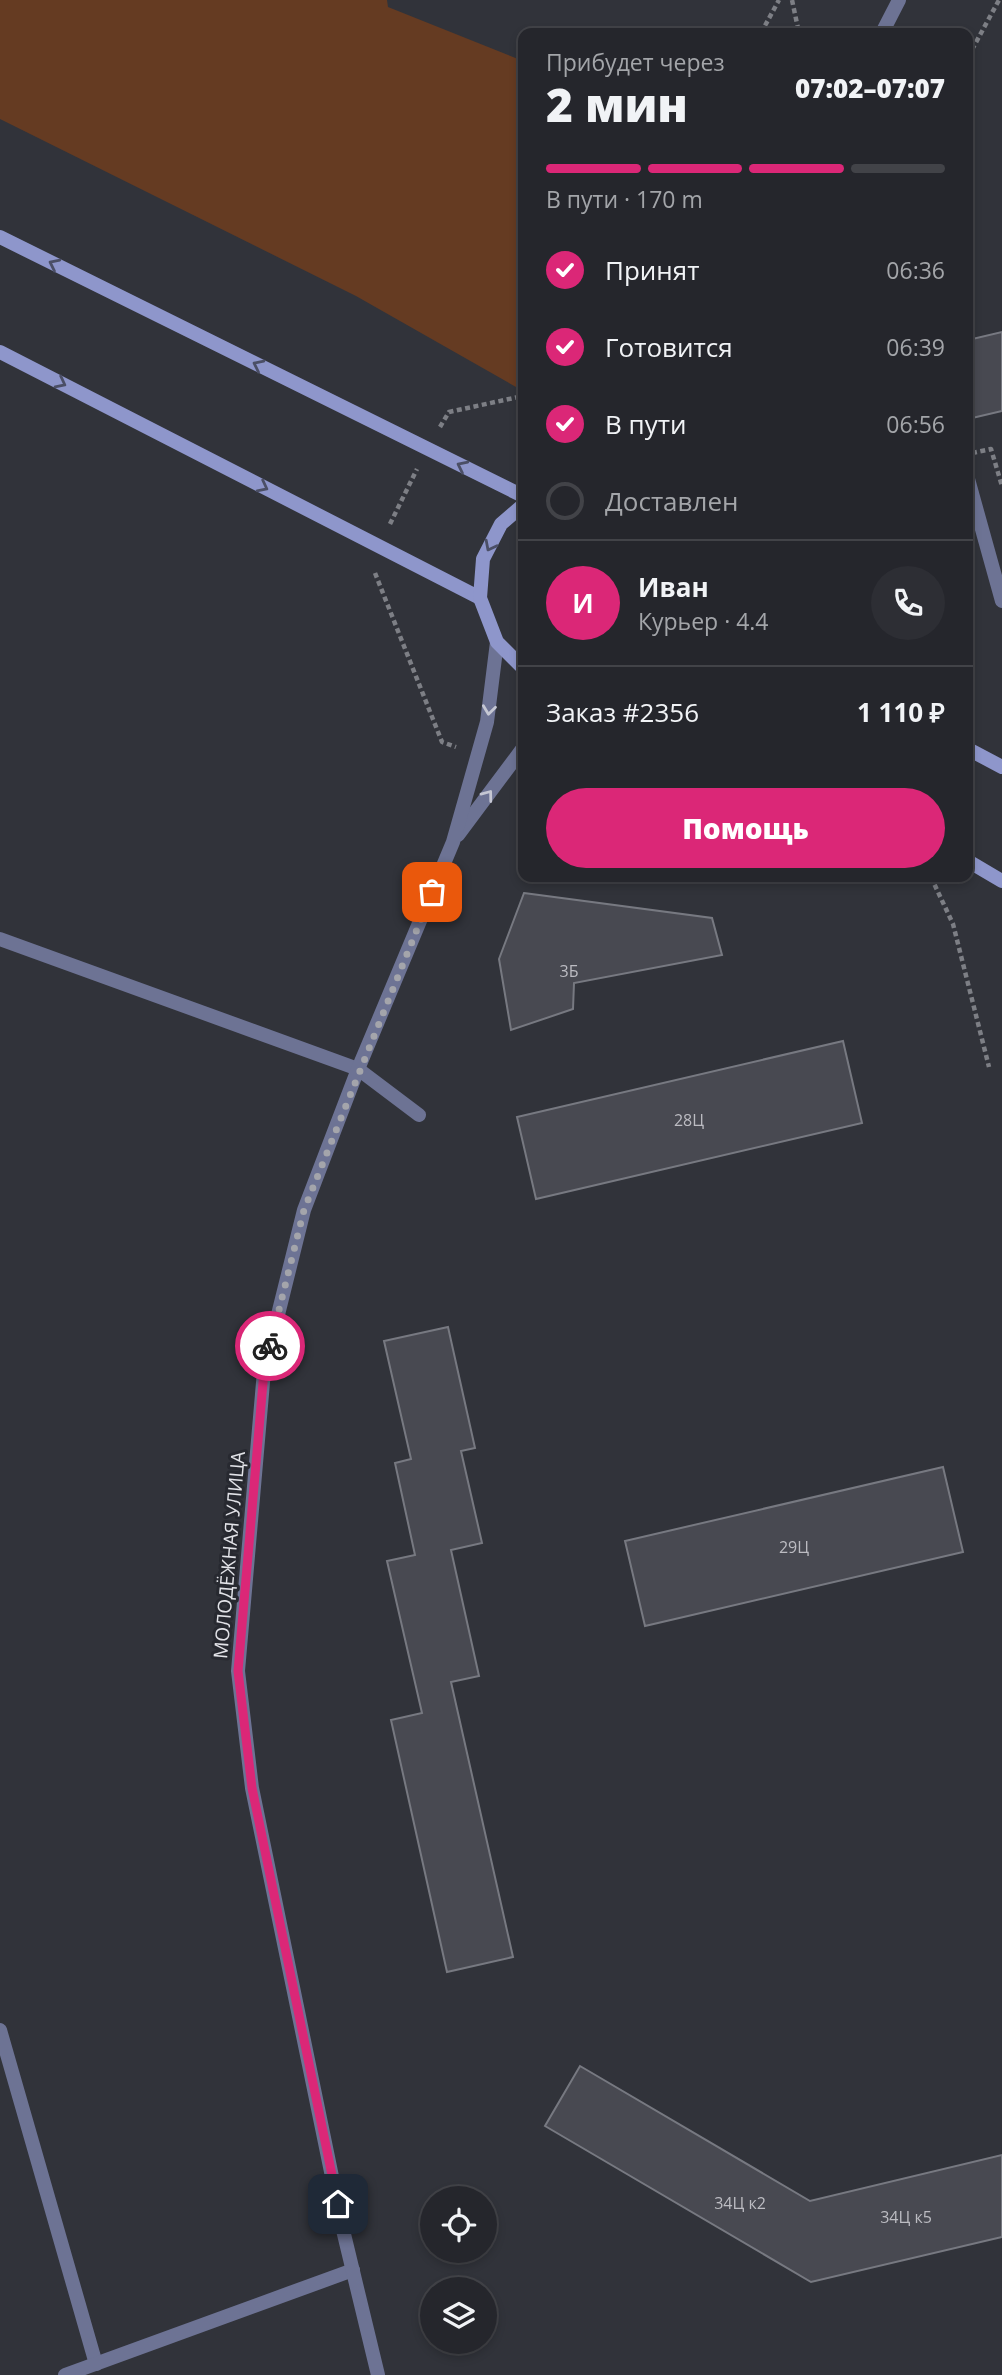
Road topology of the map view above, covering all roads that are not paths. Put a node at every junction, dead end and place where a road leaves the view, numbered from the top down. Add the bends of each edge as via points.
1 (899, 0) edge
2 (885, 28) edge
3 (0, 237) edge
4 (0, 352) edge
5 (518, 494) edge
6 (973, 497) edge
7 (518, 509) edge
8 (480, 598) junction
9 (1002, 601) edge
10 (497, 642) junction
11 (518, 662) edge
12 (973, 752) edge
13 (518, 755) edge
14 (1002, 767) edge
15 (453, 842) junction
16 (973, 863) edge
17 (1002, 881) edge
18 (0, 939) edge
19 (359, 1069) junction
20 (419, 1115) dead end
21 (0, 2030) edge
22 (353, 2270) junction
23 (96, 2364) junction
24 (65, 2375) edge
25 (378, 2375) edge

1 - 2 street
5 -> 3 main road
4 -> 8 main road
6 - 9 street
7 -> 8 main road via 500,524 483,559
8 - 10 main road
10 - 11 main road
10 -> 15 street, МОЛОДЁЖНАЯ УЛИЦА via 487,722
12 - 14 main road
15 -> 13 street, МОЛОДЁЖНАЯ УЛИЦА
15 - 19 street, МОЛОДЁЖНАЯ УЛИЦА
16 - 17 main road
18 - 19 street
19 - 20 street
19 - 22 street, МОЛОДЁЖНАЯ УЛИЦА via 304,1210 264,1371 238,1671 252,1788
21 - 23 street
22 - 23 street
22 - 25 street, МОЛОДЁЖНАЯ УЛИЦА
23 - 24 street

